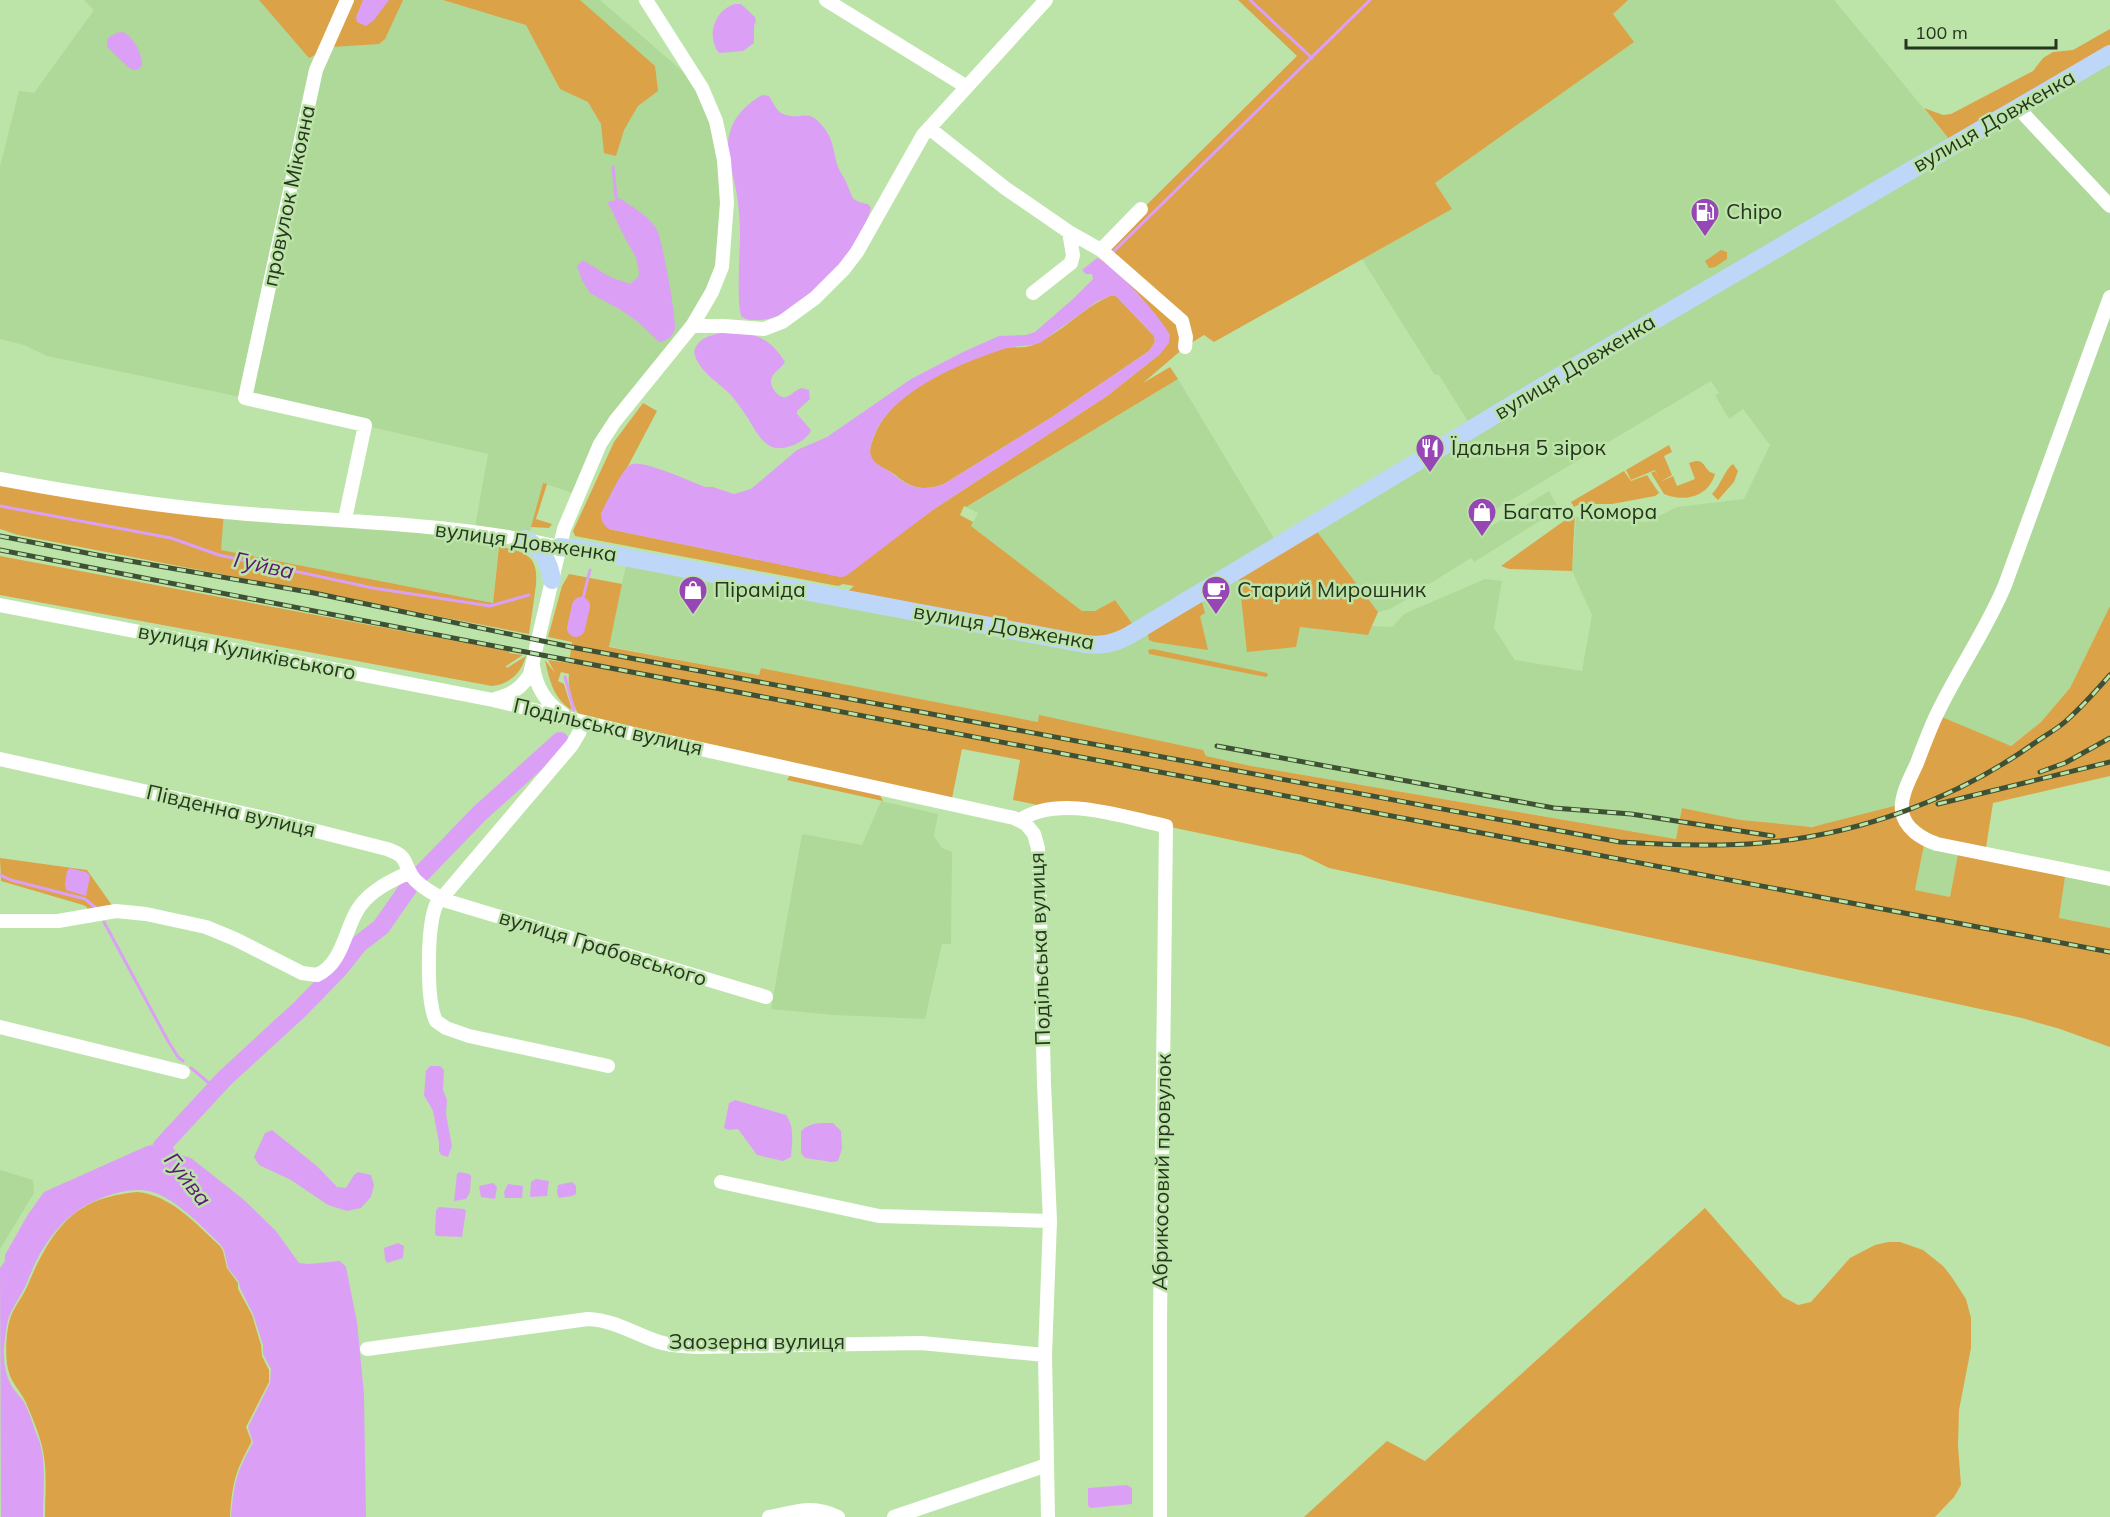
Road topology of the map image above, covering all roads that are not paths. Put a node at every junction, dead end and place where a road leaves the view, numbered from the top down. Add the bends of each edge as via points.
1 (347, 0) edge
2 (646, 0) edge
3 (826, 0) edge
4 (1046, 0) edge
5 (2110, 54) edge
6 (967, 87) junction
7 (2017, 107) junction
8 (929, 128) junction
9 (2110, 206) edge
10 (1141, 209) dead end
11 (1069, 232) junction
12 (1101, 250) junction
13 (1033, 293) dead end
14 (2110, 297) edge
15 (692, 327) junction
16 (1185, 347) dead end
17 (0, 479) edge
18 (345, 519) junction
19 (525, 539) junction
20 (559, 547) junction
21 (581, 549) junction
22 (552, 580) junction
23 (0, 605) edge
24 (533, 664) junction
25 (493, 700) junction
26 (578, 721) junction
27 (0, 759) edge
28 (1020, 820) junction
29 (410, 872) junction
30 (2110, 879) edge
31 (441, 898) junction
32 (0, 921) edge
33 (766, 997) dead end
34 (0, 1027) edge
35 (608, 1066) dead end
36 (183, 1072) dead end
37 (721, 1182) dead end
38 (1050, 1221) junction
39 (367, 1349) dead end
40 (1045, 1355) junction
41 (1047, 1465) junction
42 (769, 1517) edge
43 (838, 1517) edge
44 (894, 1517) edge
45 (1048, 1517) edge
46 (1160, 1517) edge

1 - 18 street, провулок Мікояна via 316,70 245,398 365,425
2 - 15 street via 702,88 716,121 724,160 727,203 722,267
3 - 6 street
4 - 6 street
5 - 7 main road, вулиця Довженка
6 - 8 street
7 - 9 street
7 - 21 main road, вулиця Довженка via 1113,643 1085,644
8 - 11 street
8 - 15 street via 857,252 815,298 782,322 764,329
10 - 12 street
11 - 12 street
11 - 13 street via 1071,263
12 - 16 street via 1182,321
14 - 30 street via 2005,585 1937,715 1906,788 1902,808 1911,829 1937,844
15 - 20 street via 600,444
17 - 18 street, вулиця Довженка via 60,491 224,512
18 - 19 street, вулиця Довженка
19 - 20 street, вулиця Довженка
19 - 22 main road via 543,554
20 - 21 main road, вулиця Довженка
20 - 22 street
21 - 22 main road via 561,564
22 - 24 street
23 - 25 street, вулиця Куликівського
24 - 25 street via 519,689
24 - 26 street via 545,699
25 - 26 street, Подільська вулиця
26 - 28 street, Подільська вулиця
26 - 31 street via 579,733 572,746
27 - 29 street, Південна вулиця via 387,849 404,858
28 - 38 street, Подільська вулиця via 1032,832 1038,848
28 - 46 street, Абрикосовий провулок via 1042,809 1074,808 1166,826
29 - 31 street, Південна вулиця via 420,885
29 - 32 street via 383,885 362,903 337,955 317,975 302,973 206,927 146,914 116,911 58,921
31 - 33 street, вулиця Грабовського
31 - 35 street via 430,937 430,1004 436,1021 469,1036
34 - 36 street
37 - 38 street via 879,1216
38 - 40 street, Подільська вулиця
39 - 40 street, Заозерна вулиця via 588,1319 603,1320 661,1343 697,1347 921,1343
40 - 41 street, Подільська вулиця
41 - 44 street
41 - 45 street, Подільська вулиця
42 - 43 street via 818,1509

